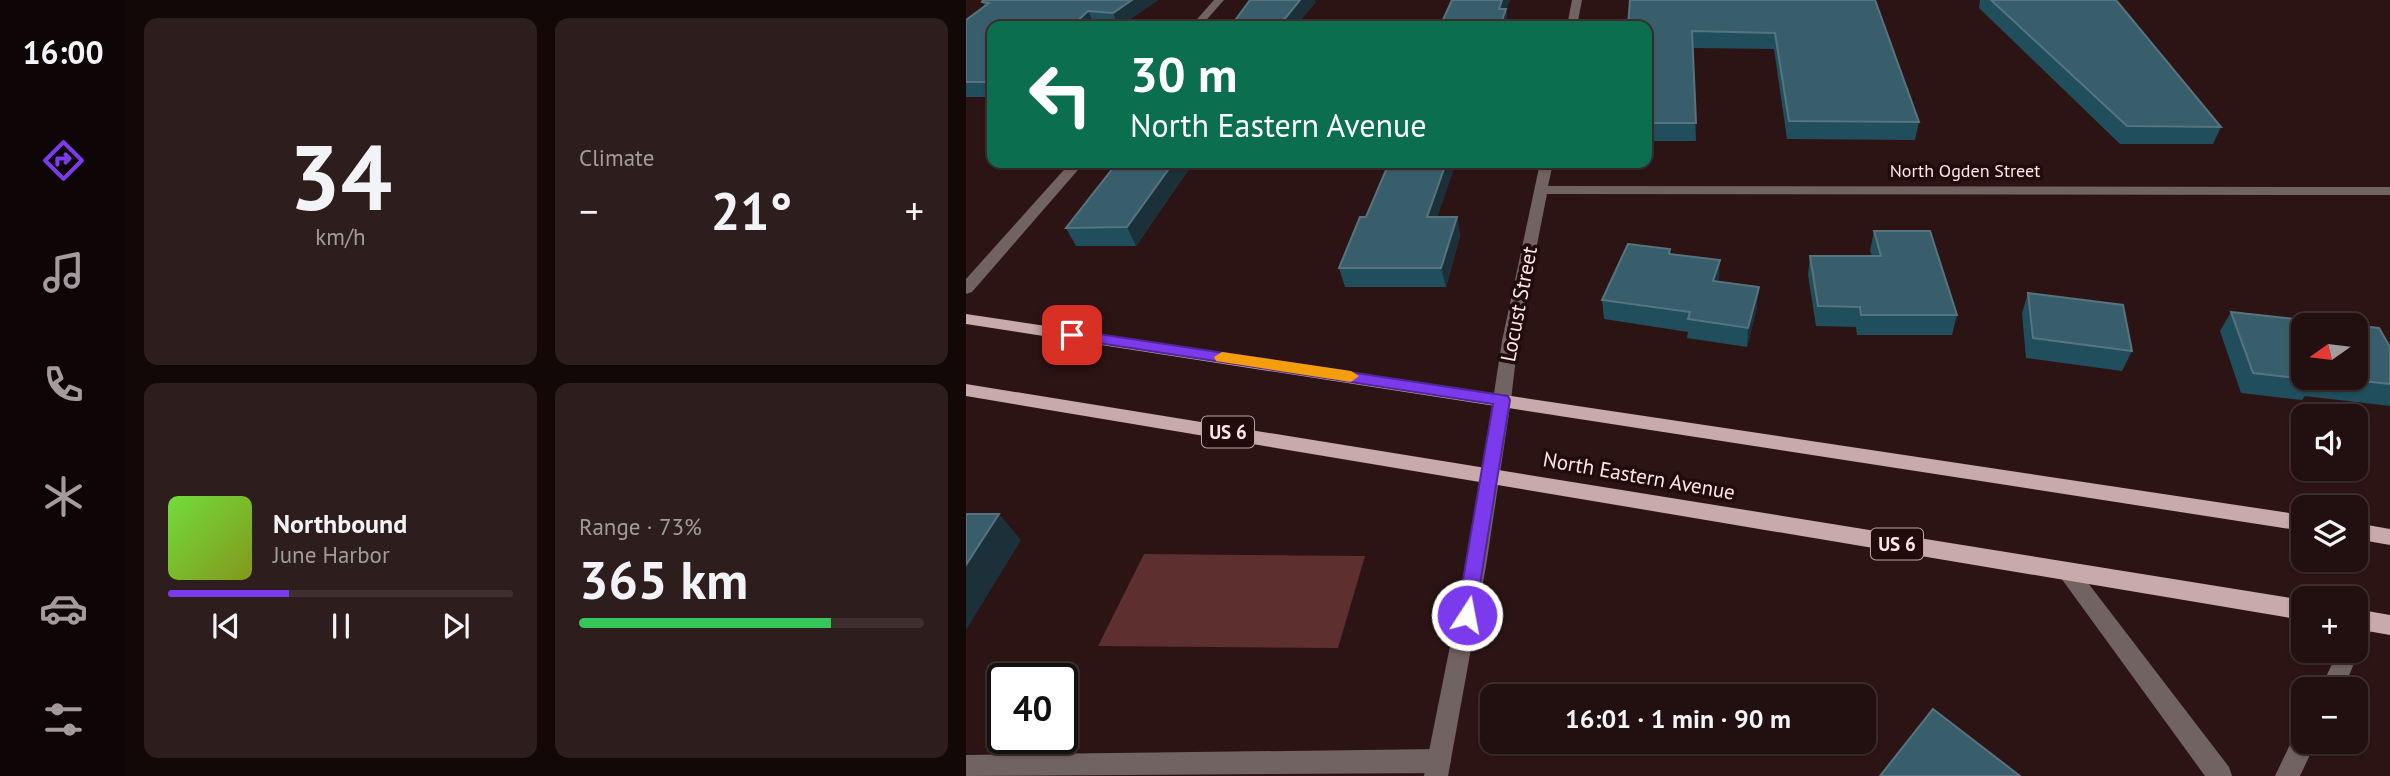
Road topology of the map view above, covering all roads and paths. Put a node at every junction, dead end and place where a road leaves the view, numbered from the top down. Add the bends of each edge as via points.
1 (1220, 0) edge
2 (1577, 0) edge
3 (1201, 21) edge
4 (1573, 21) edge
5 (1073, 168) edge
6 (1545, 168) edge
7 (1541, 190) junction
8 (2390, 191) edge
9 (966, 289) edge
10 (966, 319) edge
11 (966, 390) edge
12 (1502, 400) junction
13 (1490, 476) junction
14 (2291, 521) edge
15 (2368, 533) edge
16 (2390, 537) edge
17 (2068, 572) junction
18 (2291, 608) edge
19 (2390, 625) edge
20 (2368, 626) edge
21 (2298, 754) edge
22 (966, 767) edge
23 (1438, 769) edge
24 (2220, 776) edge
25 (2287, 776) edge

1 - 3 street
2 - 4 street
5 - 9 street
6 - 7 street, Locust Street
7 - 8 street, North Ogden Street
7 - 12 street, Locust Street
10 - 12 main road
11 - 13 main road, North Eastern Avenue / US 6
12 - 13 street, Locust Street
12 - 14 main road
13 - 17 main road, North Eastern Avenue / US 6
13 - 23 street, Locust Street
15 - 16 main road
17 - 18 main road, North Eastern Avenue / US 6
17 - 24 street
19 - 20 main road
21 - 25 street
22 - 23 street

